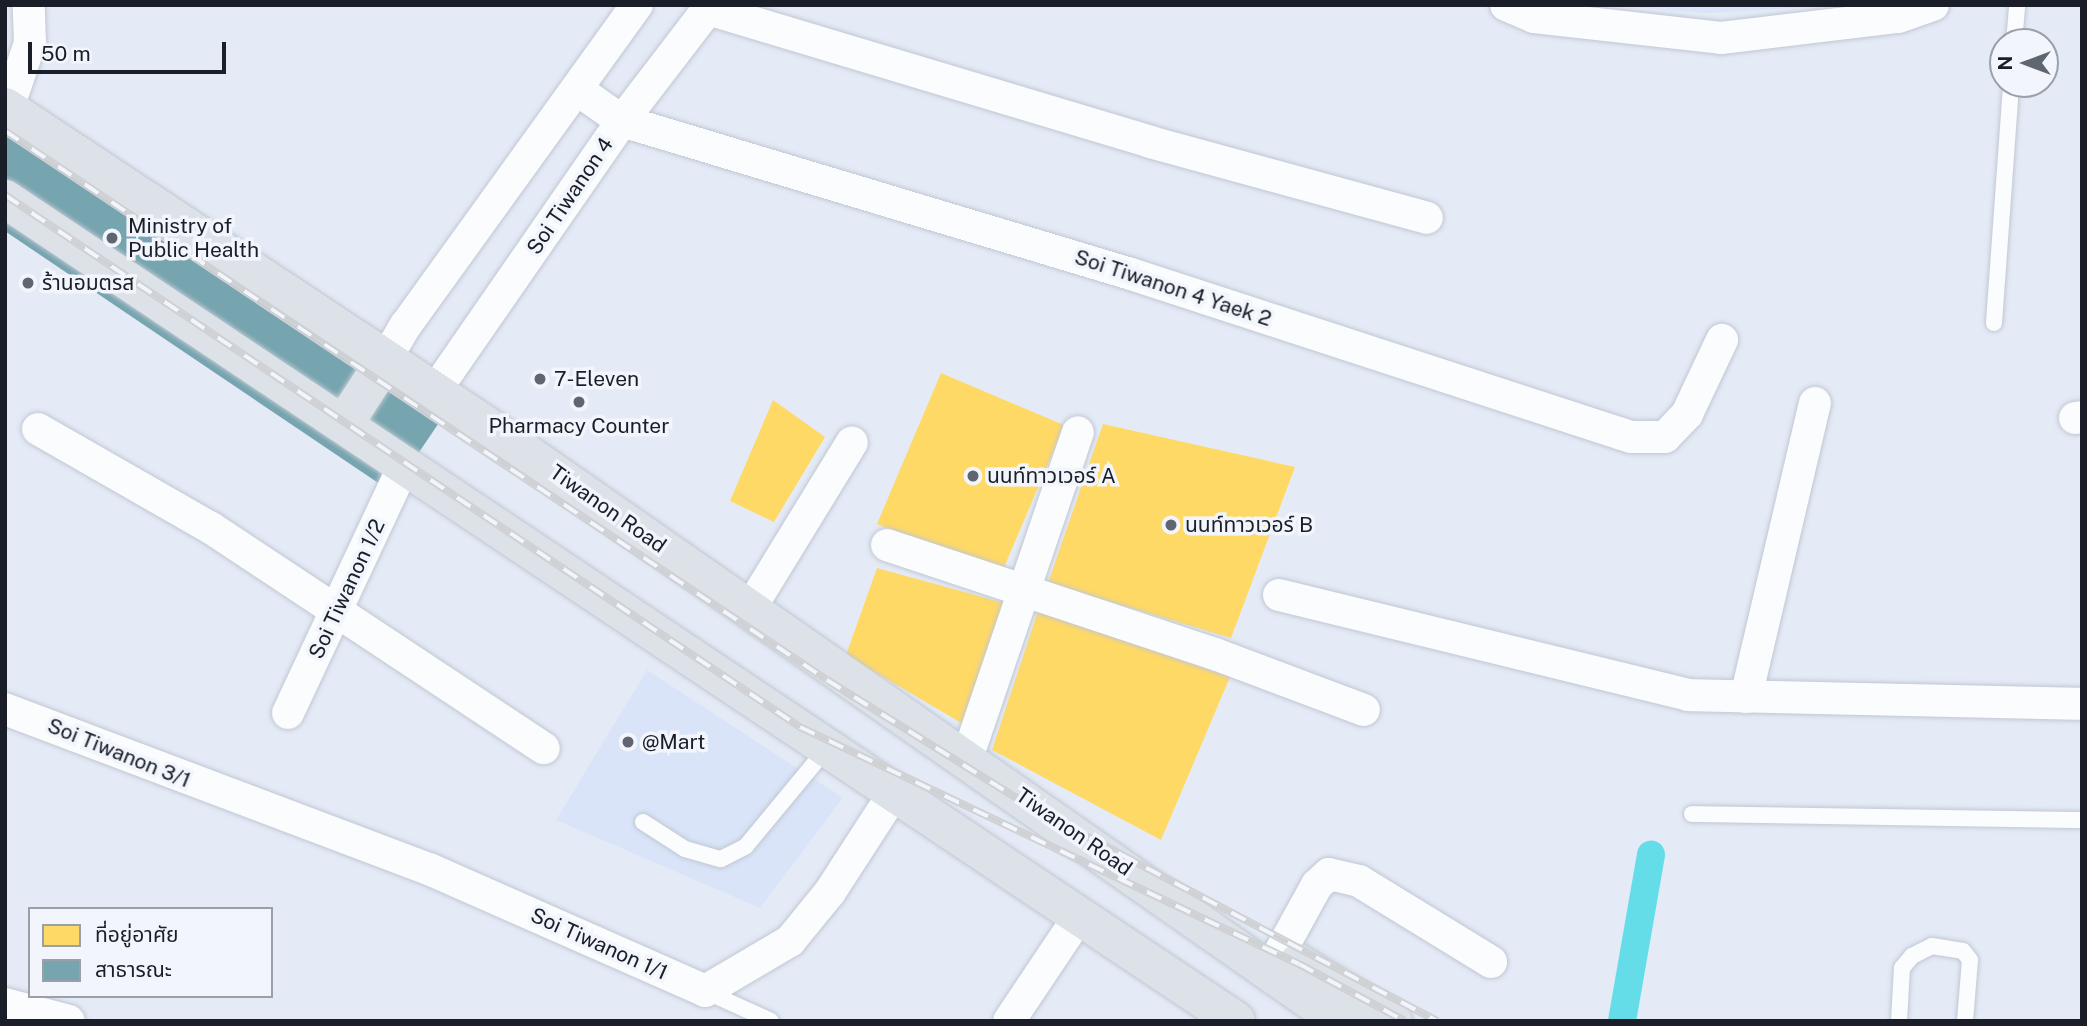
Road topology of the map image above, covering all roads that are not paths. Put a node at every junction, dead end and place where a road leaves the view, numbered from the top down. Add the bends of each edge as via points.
1 (29, 5) edge
2 (637, 5) edge
3 (1506, 5) edge
4 (1933, 5) edge
5 (2017, 5) edge
6 (710, 7) edge
7 (2015, 28) edge
8 (578, 90) junction
9 (2010, 98) edge
10 (7, 107) edge
11 (622, 121) junction
12 (5, 199) edge
13 (1427, 218) dead end
14 (1994, 323) dead end
15 (1722, 340) dead end
16 (386, 359) junction
17 (435, 391) junction
18 (1815, 403) dead end
19 (344, 424) junction
20 (38, 429) dead end
21 (1078, 432) dead end
22 (852, 442) dead end
23 (404, 465) junction
24 (887, 545) dead end
25 (1027, 591) junction
26 (1279, 595) dead end
27 (751, 607) junction
28 (336, 614) junction
29 (1745, 697) junction
30 (2082, 704) edge
31 (5, 709) edge
32 (1364, 710) dead end
33 (288, 713) dead end
34 (544, 748) dead end
35 (827, 748) junction
36 (967, 758) junction
37 (894, 793) junction
38 (232, 798) joint
39 (1692, 814) dead end
40 (2082, 820) edge
41 (643, 822) dead end
42 (1080, 915) junction
43 (1203, 922) junction
44 (1115, 937) junction
45 (1280, 952) junction
46 (1491, 962) dead end
47 (705, 991) junction
48 (5, 1004) edge
49 (69, 1021) edge
50 (771, 1021) edge
51 (1009, 1021) edge
52 (1236, 1021) edge
53 (1266, 1021) edge
54 (1340, 1021) edge
55 (1393, 1021) edge
56 (1899, 1021) edge
57 (1965, 1021) edge

1 - 10 street via 30,43
2 - 8 street
3 - 4 street via 1534,17 1721,38 1898,17
5 - 7 lane
6 - 11 street, Soi Tiwanon 4
6 - 13 street via 1150,142
8 - 11 street, Soi Tiwanon 4 Yaek 2
8 - 16 street
9 - 14 lane
10 - 16 main road, Tiwanon Road
11 - 15 street, Soi Tiwanon 4 Yaek 2 via 1131,274 1631,437 1665,437 1687,414
11 - 17 street, Soi Tiwanon 4
12 - 19 main road
16 - 17 main road, Tiwanon Road
16 - 19 main road
17 - 27 main road, Tiwanon Road
18 - 29 street
19 - 23 main road
20 - 28 street via 211,528
21 - 25 street
22 - 27 street
23 - 28 street, Soi Tiwanon 1/2
23 - 35 main road
24 - 25 street
25 - 32 street
25 - 36 street
26 - 29 street via 1651,688
27 - 36 main road, Tiwanon Road
28 - 33 street, Soi Tiwanon 1/2
28 - 34 street
29 - 30 street
31 - 38 street, Soi Tiwanon 3/1
35 - 37 main road
35 - 41 lane via 746,846 721,859 685,849
36 - 43 main road, Tiwanon Road
37 - 42 main road
37 - 47 street via 830,892 790,941
38 - 47 street, Soi Tiwanon 1/1 via 429,869
39 - 40 lane
42 - 44 main road
42 - 51 street
43 - 45 main road, Tiwanon Road
43 - 54 main road, Tiwanon Road
44 - 52 main road
44 - 53 main road
45 - 46 street via 1317,885 1329,874 1359,881
45 - 55 main road, Tiwanon Road
47 - 50 lane
48 - 49 street
56 - 57 lane via 1902,968 1912,956 1931,946 1963,951 1970,960

